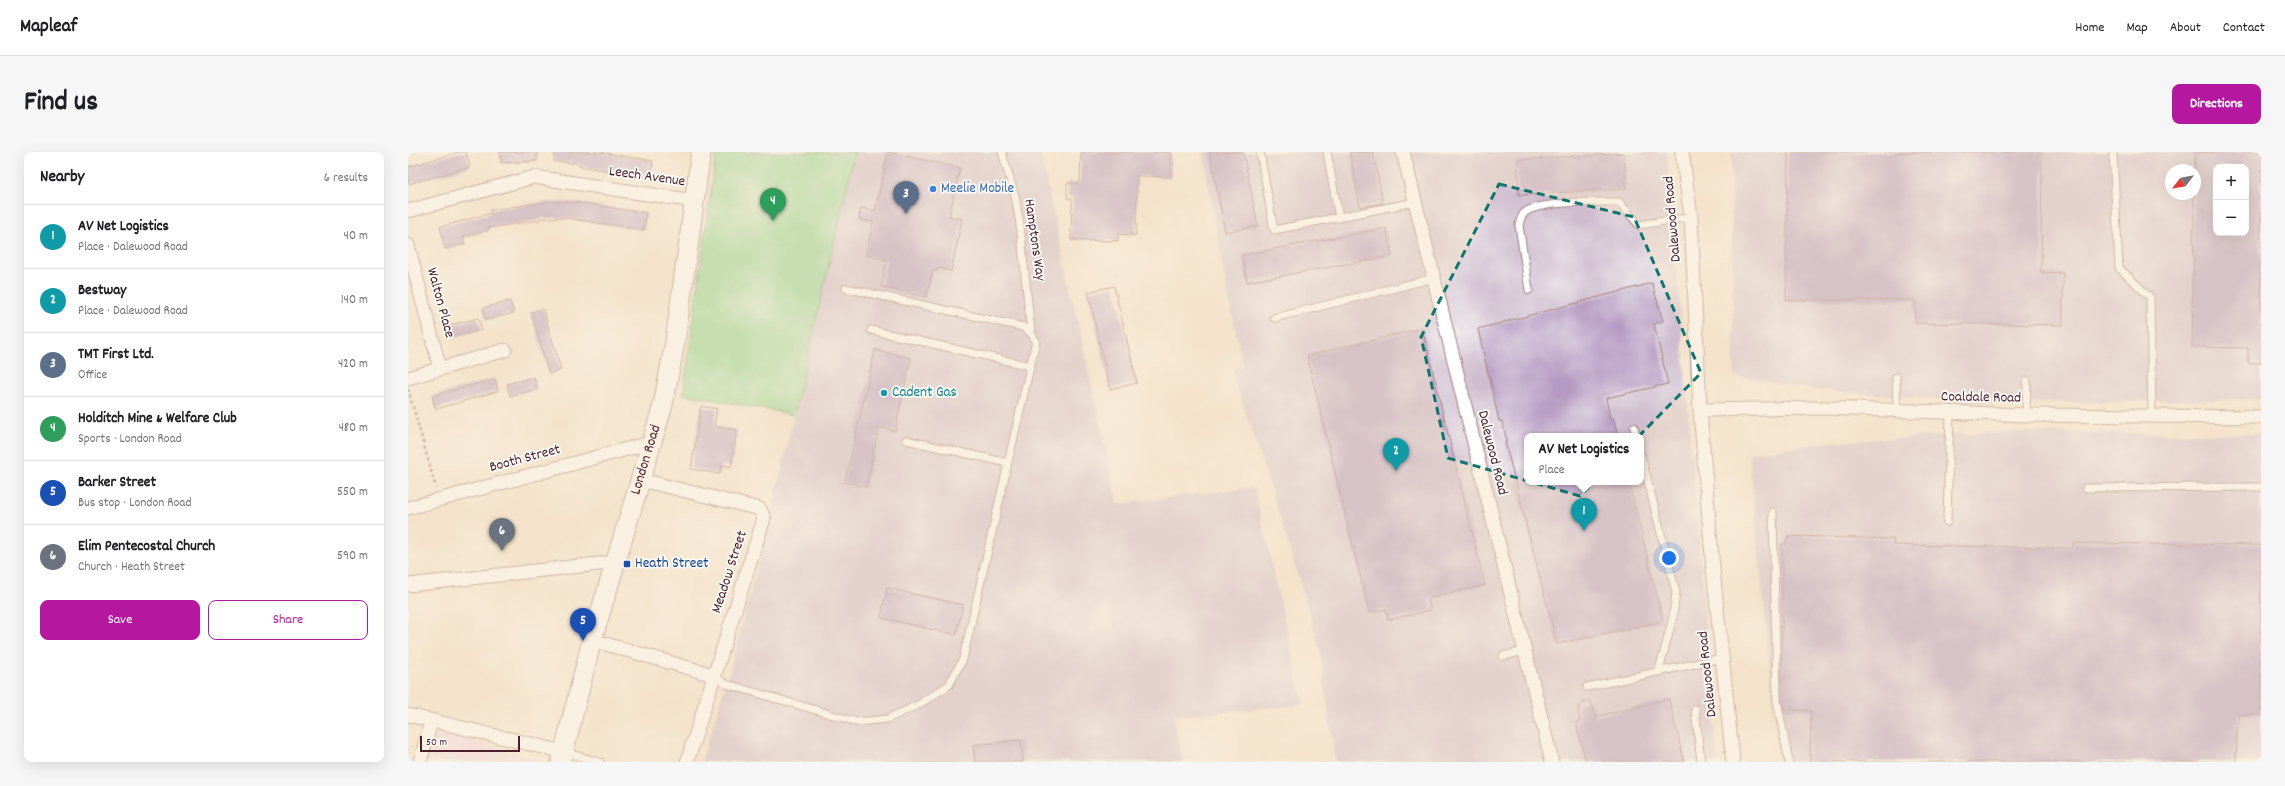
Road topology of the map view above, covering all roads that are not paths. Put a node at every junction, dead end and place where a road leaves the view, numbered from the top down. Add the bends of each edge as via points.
1 (701, 152) edge
2 (1002, 152) edge
3 (1260, 152) edge
4 (1327, 152) edge
5 (1403, 152) edge
6 (1682, 152) edge
7 (2113, 152) edge
8 (694, 200) junction
9 (1415, 202) junction
10 (408, 211) edge
11 (1691, 217) junction
12 (1340, 218) junction
13 (408, 245) edge
14 (1434, 278) junction
15 (846, 288) dead end
16 (1529, 290) dead end
17 (1274, 318) dead end
18 (871, 330) dead end
19 (1031, 333) junction
20 (505, 350) dead end
21 (1030, 366) junction
22 (440, 369) junction
23 (1896, 377) dead end
24 (408, 378) edge
25 (2027, 381) dead end
26 (1700, 410) junction
27 (1897, 411) junction
28 (1950, 413) junction
29 (2026, 415) junction
30 (2152, 416) junction
31 (2261, 417) edge
32 (1634, 427) dead end
33 (1635, 433) edge
34 (906, 440) dead end
35 (650, 448) junction
36 (1008, 463) junction
37 (1644, 467) edge
38 (641, 480) junction
39 (2261, 487) edge
40 (2086, 488) dead end
41 (408, 508) edge
42 (1773, 512) dead end
43 (1947, 522) dead end
44 (616, 565) junction
45 (408, 585) edge
46 (592, 640) junction
47 (1524, 651) junction
48 (1503, 656) dead end
49 (1722, 658) junction
50 (1659, 671) junction
51 (713, 675) junction
52 (1587, 688) dead end
53 (1695, 710) dead end
54 (408, 715) edge
55 (431, 722) junction
56 (563, 757) edge
57 (420, 762) edge
58 (600, 762) edge
59 (687, 762) edge
60 (1552, 762) edge
61 (1702, 762) edge
62 (1733, 762) edge
63 (1789, 762) edge

1 - 8 main road, London Road
2 - 19 lane, Hamptons Way via 1016,203 1025,260
3 - 12 lane via 1274,230
4 - 12 lane
5 - 9 street, Dalewood Road
6 - 11 street, Dalewood Road
7 - 30 lane via 2119,268 2150,297
8 - 10 street, Leech Avenue via 534,177
8 - 35 main road, London Road via 675,342 663,406
9 - 12 lane
9 - 14 street, Dalewood Road
11 - 16 lane via 1639,225 1619,202 1529,210 1522,215 1519,225
11 - 26 street, Dalewood Road
13 - 22 street, Walton Place
14 - 17 lane
14 - 47 street, Dalewood Road
15 - 19 lane via 1023,327
18 - 21 lane
19 - 21 lane, Hamptons Way via 1036,341
20 - 22 street
21 - 36 lane, Hamptons Way
22 - 24 street
23 - 27 lane
25 - 29 lane
26 - 27 street, Coaldale Road via 1825,408
26 - 49 street, Dalewood Road
27 - 28 street, Coaldale Road
28 - 29 street, Coaldale Road
28 - 43 lane
29 - 30 street, Coaldale Road
30 - 31 street, Coaldale Road
32 - 33 lane
34 - 36 lane
35 - 38 main road, London Road
35 - 41 street, Booth Street via 642,445
36 - 51 lane, Hamptons Way via 963,659 949,685 918,705 887,719 857,722 726,684
37 - 50 lane via 1676,592 1673,617
38 - 44 main road, London Road
38 - 51 street, Meadow Street via 760,509 764,518
39 - 40 lane
42 - 63 lane via 1777,701
44 - 45 street via 607,563
44 - 46 main road, London Road
46 - 51 street
46 - 56 main road, London Road
47 - 48 lane
47 - 60 street, Dalewood Road
49 - 50 lane
49 - 62 street, Dalewood Road
50 - 52 lane
51 - 59 street, Meadow Street
53 - 61 lane
54 - 55 street
55 - 56 street
55 - 57 street
56 - 58 lane

